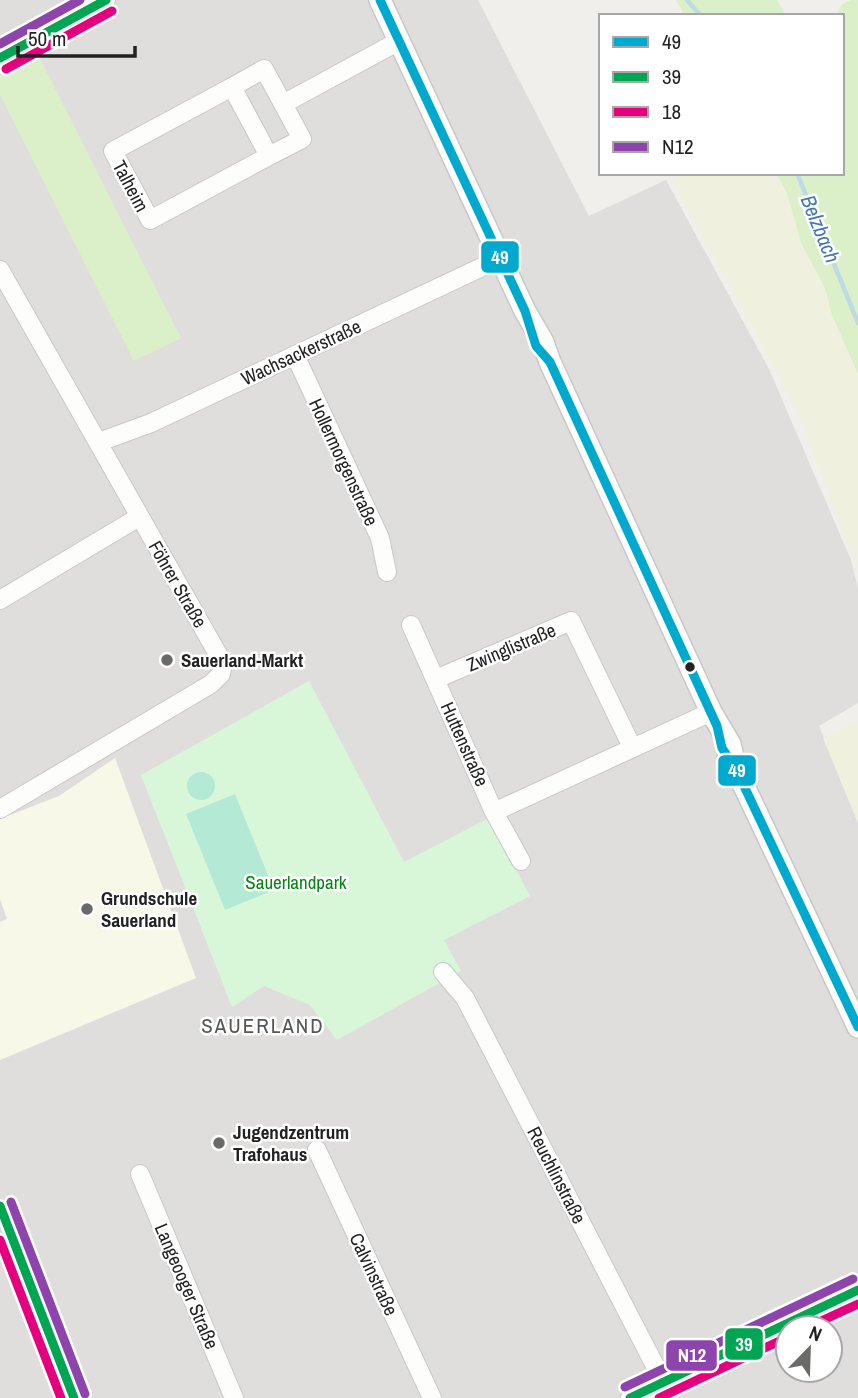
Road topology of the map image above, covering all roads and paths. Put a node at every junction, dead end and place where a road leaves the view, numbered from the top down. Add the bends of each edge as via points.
1 (106, 0) edge
2 (380, 0) edge
3 (82, 5) edge
4 (399, 41) junction
5 (0, 58) edge
6 (232, 87) junction
7 (283, 104) junction
8 (269, 156) junction
9 (501, 258) junction
10 (0, 270) edge
11 (295, 355) junction
12 (99, 442) junction
13 (139, 517) junction
14 (387, 572) dead end
15 (0, 600) edge
16 (411, 625) dead end
17 (436, 679) junction
18 (714, 719) junction
19 (632, 747) junction
20 (0, 809) edge
21 (495, 812) junction
22 (520, 861) dead end
23 (443, 972) dead end
24 (858, 1027) edge
25 (317, 1150) dead end
26 (140, 1174) dead end
27 (858, 1290) edge
28 (664, 1382) junction
29 (234, 1398) edge
30 (432, 1398) edge
31 (630, 1398) edge

1 - 3 street
2 - 4 street
3 - 5 street
4 - 7 street
4 - 9 street
6 - 7 street, Talheim via 264,69
6 - 8 street
6 - 8 street, Talheim via 113,151 125,174 150,220
7 - 8 street, Talheim via 302,139
9 - 11 street, Wachsackerstraße
9 - 18 street via 536,346 550,362
10 - 12 street, Föhrer Straße
11 - 12 street, Wachsackerstraße
11 - 14 street, Hollermorgenstraße via 380,538
12 - 13 street, Föhrer Straße
13 - 15 street
13 - 20 street, Föhrer Straße via 223,663 221,674 191,697
16 - 17 street, Huttenstraße
17 - 19 street, Zwinglistraße via 571,621
17 - 21 street, Huttenstraße
18 - 19 street
18 - 24 street via 722,748
19 - 21 street
21 - 22 street, Huttenstraße
23 - 28 street, Reuchlinstraße via 466,998
25 - 30 street, Calvinstraße
26 - 29 street, Langeooger Straße
27 - 28 street
28 - 31 street

